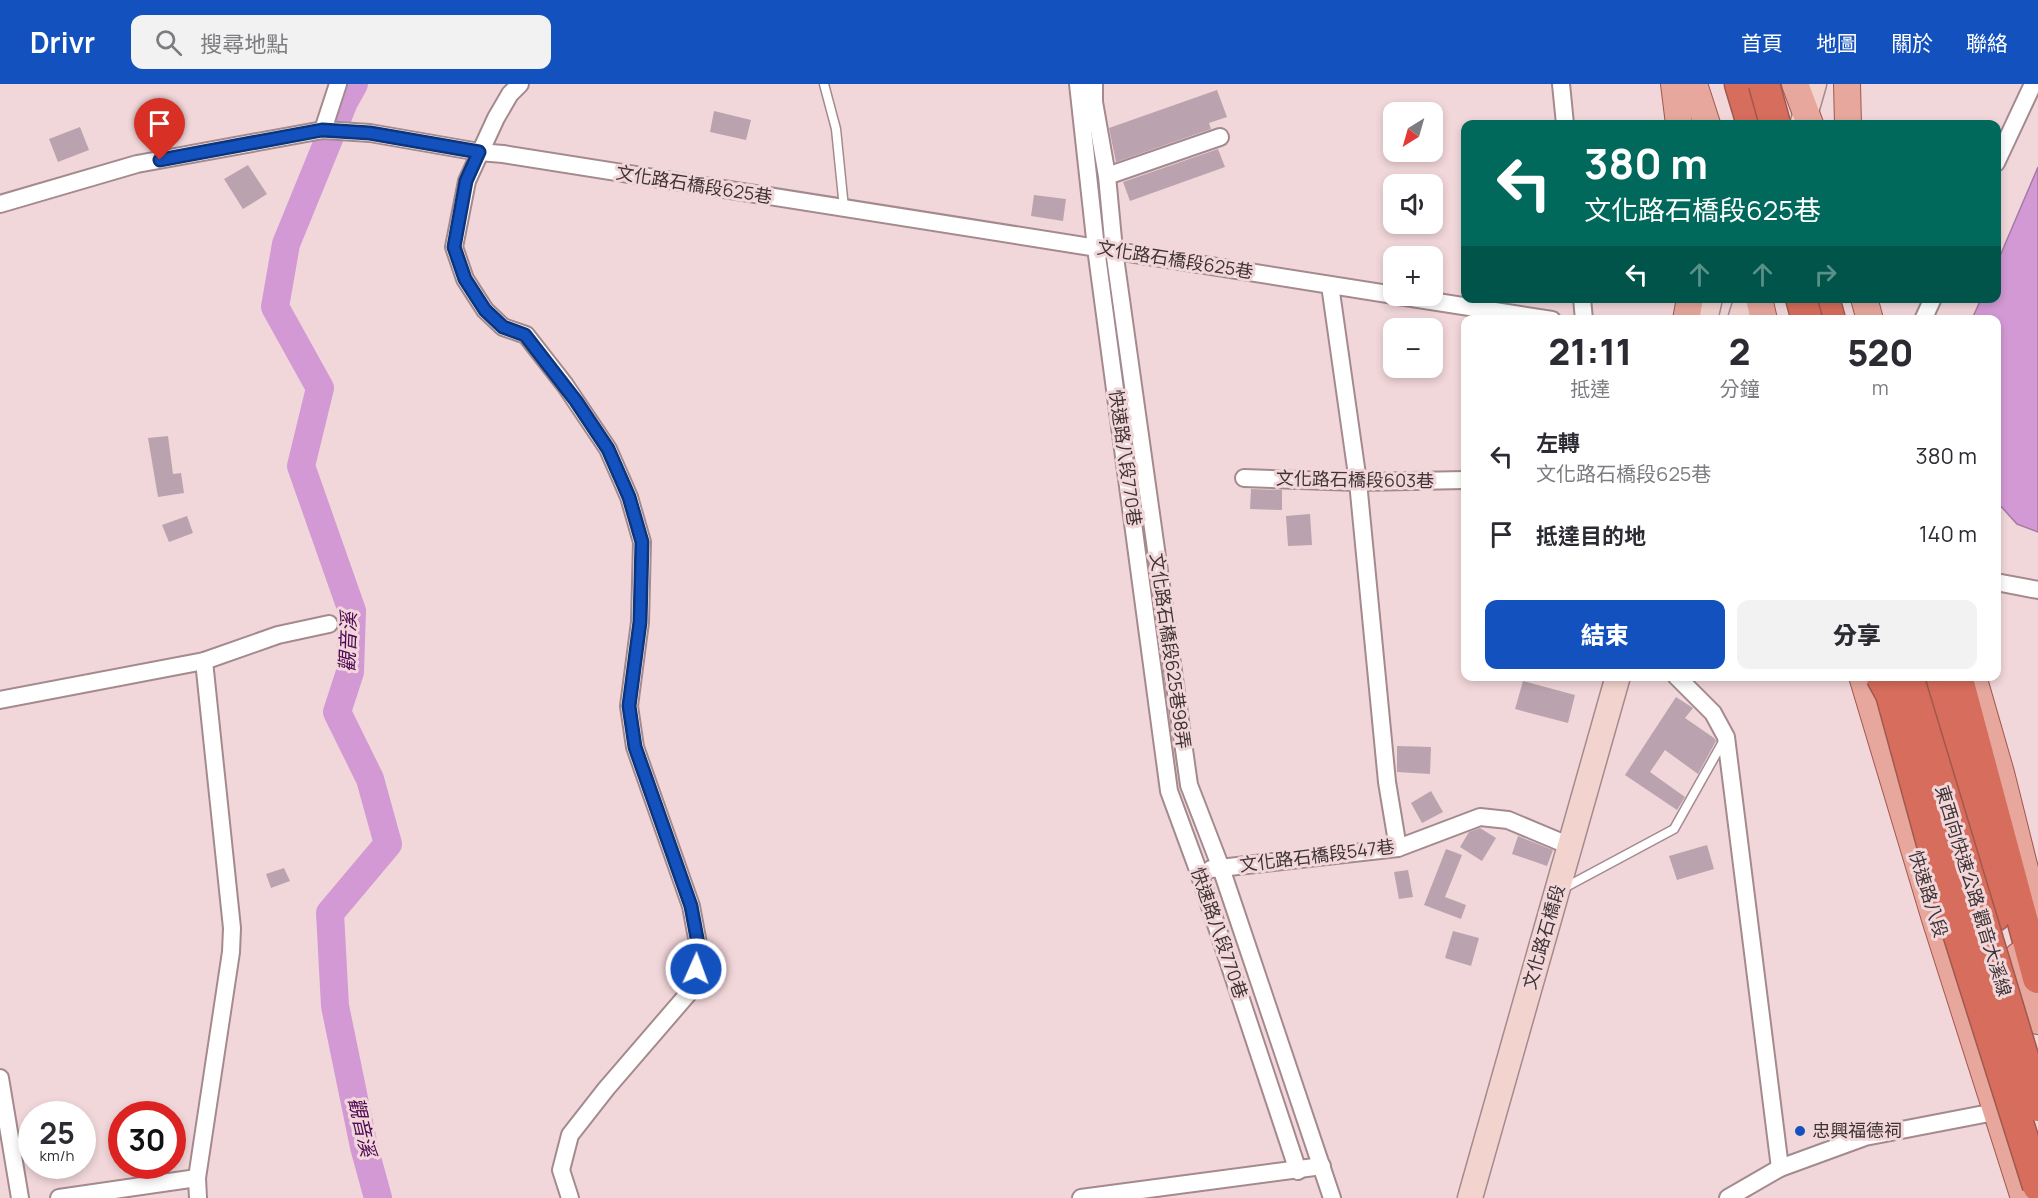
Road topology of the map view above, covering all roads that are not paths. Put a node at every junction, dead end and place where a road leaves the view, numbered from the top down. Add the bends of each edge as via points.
1 (338, 84) edge
2 (520, 84) edge
3 (824, 84) edge
4 (1077, 84) edge
5 (1094, 84) edge
6 (1562, 84) edge
7 (1674, 84) edge
8 (1694, 84) edge
9 (1740, 84) edge
10 (1764, 84) edge
11 (1777, 84) edge
12 (1795, 84) edge
13 (1815, 84) edge
14 (1847, 84) edge
15 (2033, 84) edge
16 (1565, 120) edge
17 (1678, 120) edge
18 (1706, 120) edge
19 (1751, 120) edge
20 (1764, 120) edge
21 (1774, 120) edge
22 (1806, 120) edge
23 (1806, 120) edge
24 (1848, 120) edge
25 (322, 130) junction
26 (1220, 137) dead end
27 (479, 152) junction
28 (2001, 152) edge
29 (1107, 176) junction
30 (0, 204) edge
31 (844, 208) junction
32 (1096, 248) junction
33 (1114, 250) junction
34 (1330, 285) junction
35 (1383, 293) edge
36 (1443, 303) edge
37 (1794, 303) edge
38 (1520, 315) edge
39 (1810, 315) edge
40 (1244, 478) dead end
41 (1461, 480) edge
42 (1358, 482) junction
43 (2001, 583) edge
44 (2038, 590) edge
45 (329, 624) dead end
46 (204, 662) junction
47 (1617, 681) edge
48 (1681, 681) edge
49 (1864, 681) edge
50 (1884, 681) edge
51 (1893, 681) edge
52 (1909, 681) edge
53 (1930, 681) edge
54 (1943, 681) edge
55 (1958, 681) edge
56 (1974, 681) edge
57 (0, 700) edge
58 (1726, 737) junction
59 (1570, 846) junction
60 (1398, 848) junction
61 (1221, 868) junction
62 (1198, 870) junction
63 (1557, 891) junction
64 (2038, 921) edge
65 (2038, 978) edge
66 (2038, 1021) edge
67 (2038, 1063) edge
68 (0, 1078) edge
69 (2035, 1105) edge
70 (1997, 1111) junction
71 (2038, 1139) edge
72 (1322, 1166) junction
73 (1780, 1168) junction
74 (1298, 1171) junction
75 (196, 1178) junction
76 (2038, 1186) edge
77 (20, 1198) edge
78 (60, 1198) edge
79 (198, 1198) edge
80 (570, 1198) edge
81 (1080, 1198) edge
82 (1332, 1198) edge
83 (1470, 1198) edge
84 (1728, 1198) edge
85 (2024, 1198) edge

1 - 25 street
2 - 27 street via 510,94
3 - 31 lane via 836,129
4 - 32 street, 快速路八段770巷
5 - 29 street, 文化路石橋段625巷98弄
6 - 16 street
7 - 17 main road
8 - 18 main road
9 - 19 highway
10 - 21 highway, bridge
11 - 20 main road
12 - 22 main road
13 - 23 main road
14 - 24 main road
15 - 28 street
25 - 27 street, 文化路石橋段625巷 via 370,133
25 - 30 street, 文化路石橋段625巷 via 137,164
26 - 29 street
27 - 31 street, 文化路石橋段625巷
27 - 80 street via 466,181 454,247 465,279 485,310 503,327 525,335 565,385 608,449 629,497 642,542 640,622 629,706 635,747 691,906 699,949 693,988 570,1135 561,1170
29 - 33 street, 文化路石橋段625巷98弄
31 - 32 street, 文化路石橋段625巷
32 - 33 street, 文化路石橋段625巷
32 - 62 street, 快速路八段770巷 via 1169,791
33 - 34 street, 文化路石橋段625巷
33 - 61 street, 文化路石橋段625巷98弄 via 1189,785
34 - 35 street, 文化路石橋段625巷
34 - 42 street
36 - 38 street
37 - 39 main road
40 - 42 street, 文化路石橋段603巷
41 - 42 street, 文化路石橋段603巷
42 - 60 street via 1387,782
43 - 44 street
45 - 46 street via 278,635
46 - 57 street
46 - 75 street via 232,928
47 - 59 main road, 文化路石橋段
48 - 58 street via 1713,713
49 - 70 main road, 快速路八段
50 - 76 highway, bridge via 1892,694 1946,895
51 - 69 main road
52 - 69 highway, 東西向快速公路 觀音大溪線, bridge
53 - 67 highway, 東西向快速公路 觀音大溪線
54 - 66 main road
55 - 65 highway
56 - 64 main road
58 - 63 lane via 1674,829
58 - 73 street
59 - 60 street, 文化路石橋段547巷 via 1508,820 1480,816
59 - 63 main road, 文化路石橋段
60 - 61 street, 文化路石橋段547巷
61 - 62 street, 文化路石橋段547巷
61 - 72 street, 文化路石橋段625巷98弄
62 - 74 street, 快速路八段770巷
63 - 83 main road, 文化路石橋段
68 - 77 street
69 - 70 street
69 - 71 main road
70 - 73 street via 1864,1137
70 - 85 main road, 快速路八段
72 - 74 street
72 - 82 street, 文化路石橋段625巷98弄
73 - 84 street
74 - 81 street
75 - 78 street
75 - 79 street

